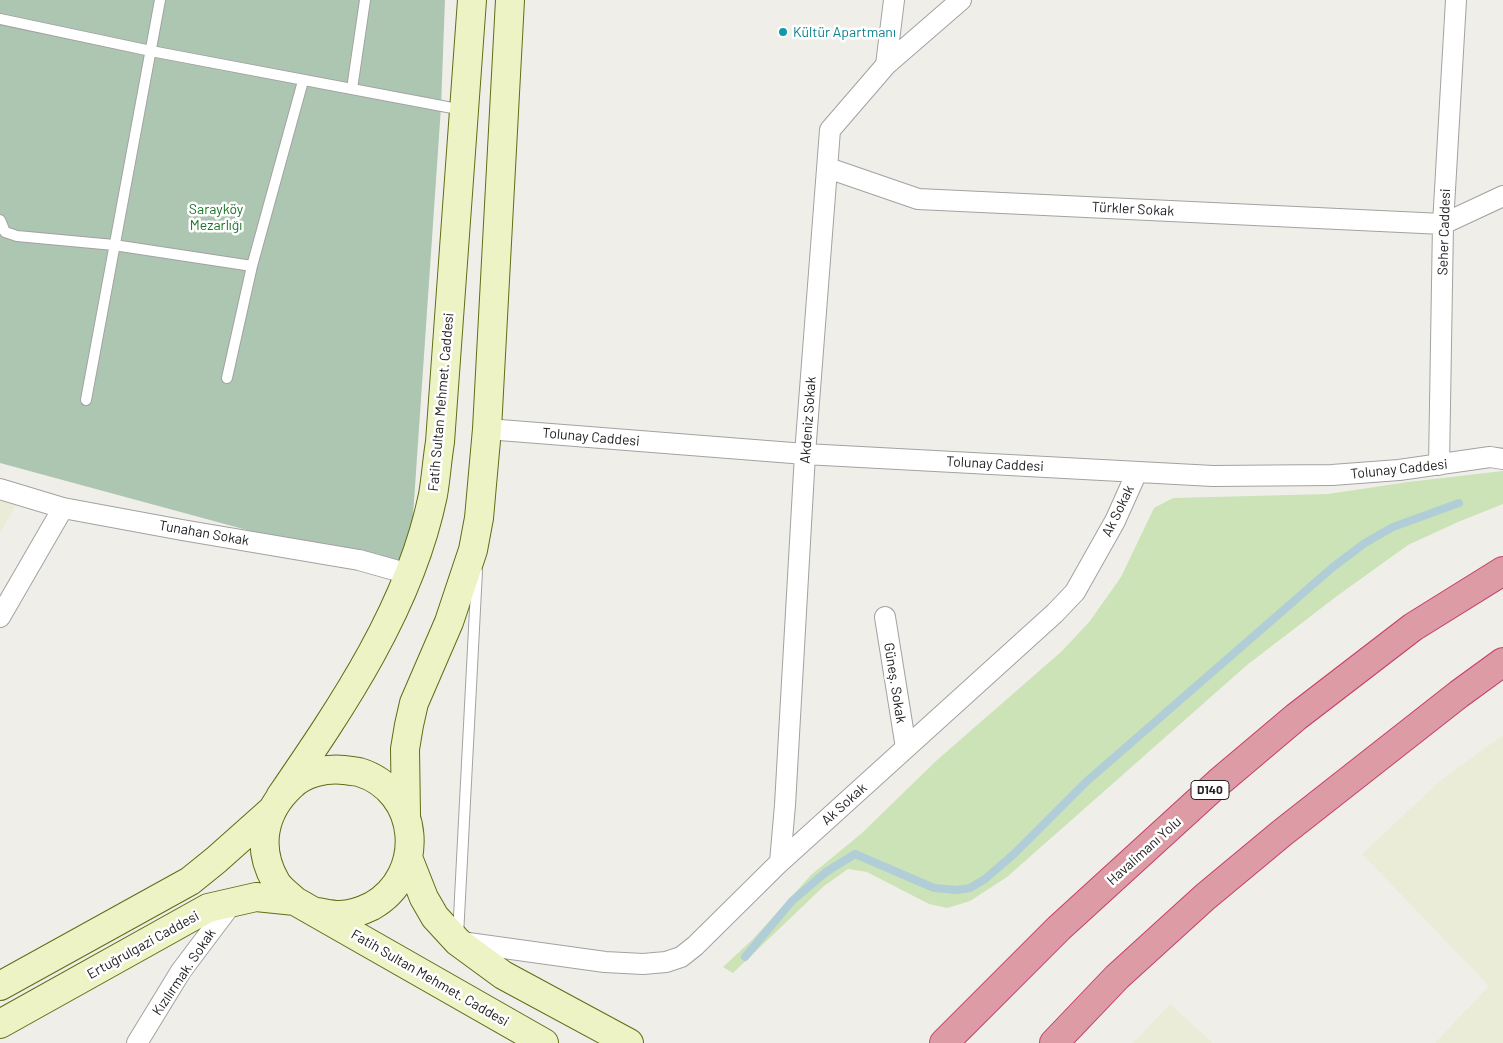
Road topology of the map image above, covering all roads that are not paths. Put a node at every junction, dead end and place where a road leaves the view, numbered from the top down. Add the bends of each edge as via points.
1 (160, 0) edge
2 (365, 0) edge
3 (472, 0) edge
4 (510, 0) edge
5 (894, 0) edge
6 (961, 0) edge
7 (1456, 0) edge
8 (0, 19) edge
9 (151, 51) junction
10 (886, 66) junction
11 (303, 80) junction
12 (352, 89) junction
13 (464, 111) junction
14 (828, 168) junction
15 (1503, 196) edge
16 (0, 220) edge
17 (1443, 224) junction
18 (114, 245) junction
19 (252, 266) junction
20 (228, 378) dead end
21 (86, 400) dead end
22 (487, 428) junction
23 (805, 454) junction
24 (1503, 459) edge
25 (1439, 465) junction
26 (1137, 472) junction
27 (0, 489) edge
28 (63, 508) junction
29 (479, 518) junction
30 (1503, 571) edge
31 (409, 574) junction
32 (0, 617) edge
33 (885, 617) dead end
34 (1503, 662) edge
35 (906, 748) junction
36 (275, 804) junction
37 (406, 815) junction
38 (409, 860) junction
39 (780, 862) junction
40 (233, 902) junction
41 (306, 907) junction
42 (458, 942) junction
43 (0, 986) edge
44 (0, 1024) edge
45 (136, 1043) edge
46 (544, 1043) edge
47 (629, 1043) edge
48 (944, 1043) edge
49 (1054, 1043) edge

1 - 9 lane
2 - 12 lane
3 - 13 street, Fatih Sultan Mehmet. Caddesi
4 - 22 street, Fatih Sultan Mehmet. Caddesi
5 - 10 street
6 - 10 street, Akdeniz Sokak
7 - 17 street, Seher Caddesi
8 - 9 lane
9 - 11 lane
9 - 18 lane
10 - 14 street, Akdeniz Sokak via 830,130
11 - 12 lane
11 - 19 lane
12 - 13 lane
13 - 31 street, Fatih Sultan Mehmet. Caddesi via 440,442 433,496
14 - 17 street, Türkler Sokak via 918,199
14 - 23 street, Akdeniz Sokak
15 - 17 street
16 - 18 lane via 5,232 17,236
17 - 25 street, Seher Caddesi
18 - 19 lane
18 - 21 lane
19 - 20 lane
22 - 23 street, Tolunay Caddesi
22 - 29 street, Fatih Sultan Mehmet. Caddesi
23 - 26 street, Tolunay Caddesi
23 - 39 street, Akdeniz Sokak
24 - 25 street, Tolunay Caddesi
25 - 26 street, Tolunay Caddesi via 1307,477
26 - 35 street, Ak Sokak via 1115,521 1075,592
27 - 28 street, Tunahan Sokak
28 - 31 street, Tunahan Sokak via 359,560
28 - 32 street
29 - 37 street, Fatih Sultan Mehmet. Caddesi via 473,550 452,613 414,703 405,749
29 - 42 lane
30 - 48 highway, Havalimanı Yolu / D140 via 1413,627 1275,735 1059,928
31 - 36 street, Fatih Sultan Mehmet. Caddesi via 384,631 332,722
33 - 35 street, Güneş. Sokak
34 - 49 highway via 1205,897 1117,977
35 - 39 street, Ak Sokak
36 - 37 street, Fatih Sultan Mehmet. Caddesi via 296,782 316,772 337,769 359,772 379,782 395,796
36 - 41 street, Fatih Sultan Mehmet. Caddesi via 264,835 266,860 277,883
36 - 43 street via 190,881
37 - 38 street, Fatih Sultan Mehmet. Caddesi via 411,836
38 - 41 street, Fatih Sultan Mehmet. Caddesi via 399,882 384,899 363,911 340,915
38 - 42 street, Fatih Sultan Mehmet. Caddesi via 424,898 446,931
39 - 42 street, Ak Sokak via 695,946 680,958 666,962 605,962
40 - 41 street, Ertuğrulgazi Caddesi via 256,897
40 - 44 street, Ertuğrulgazi Caddesi via 208,908
40 - 45 street, Kızılırmak. Sokak via 180,971
41 - 46 street, Fatih Sultan Mehmet. Caddesi
42 - 47 street, Fatih Sultan Mehmet. Caddesi via 503,975

